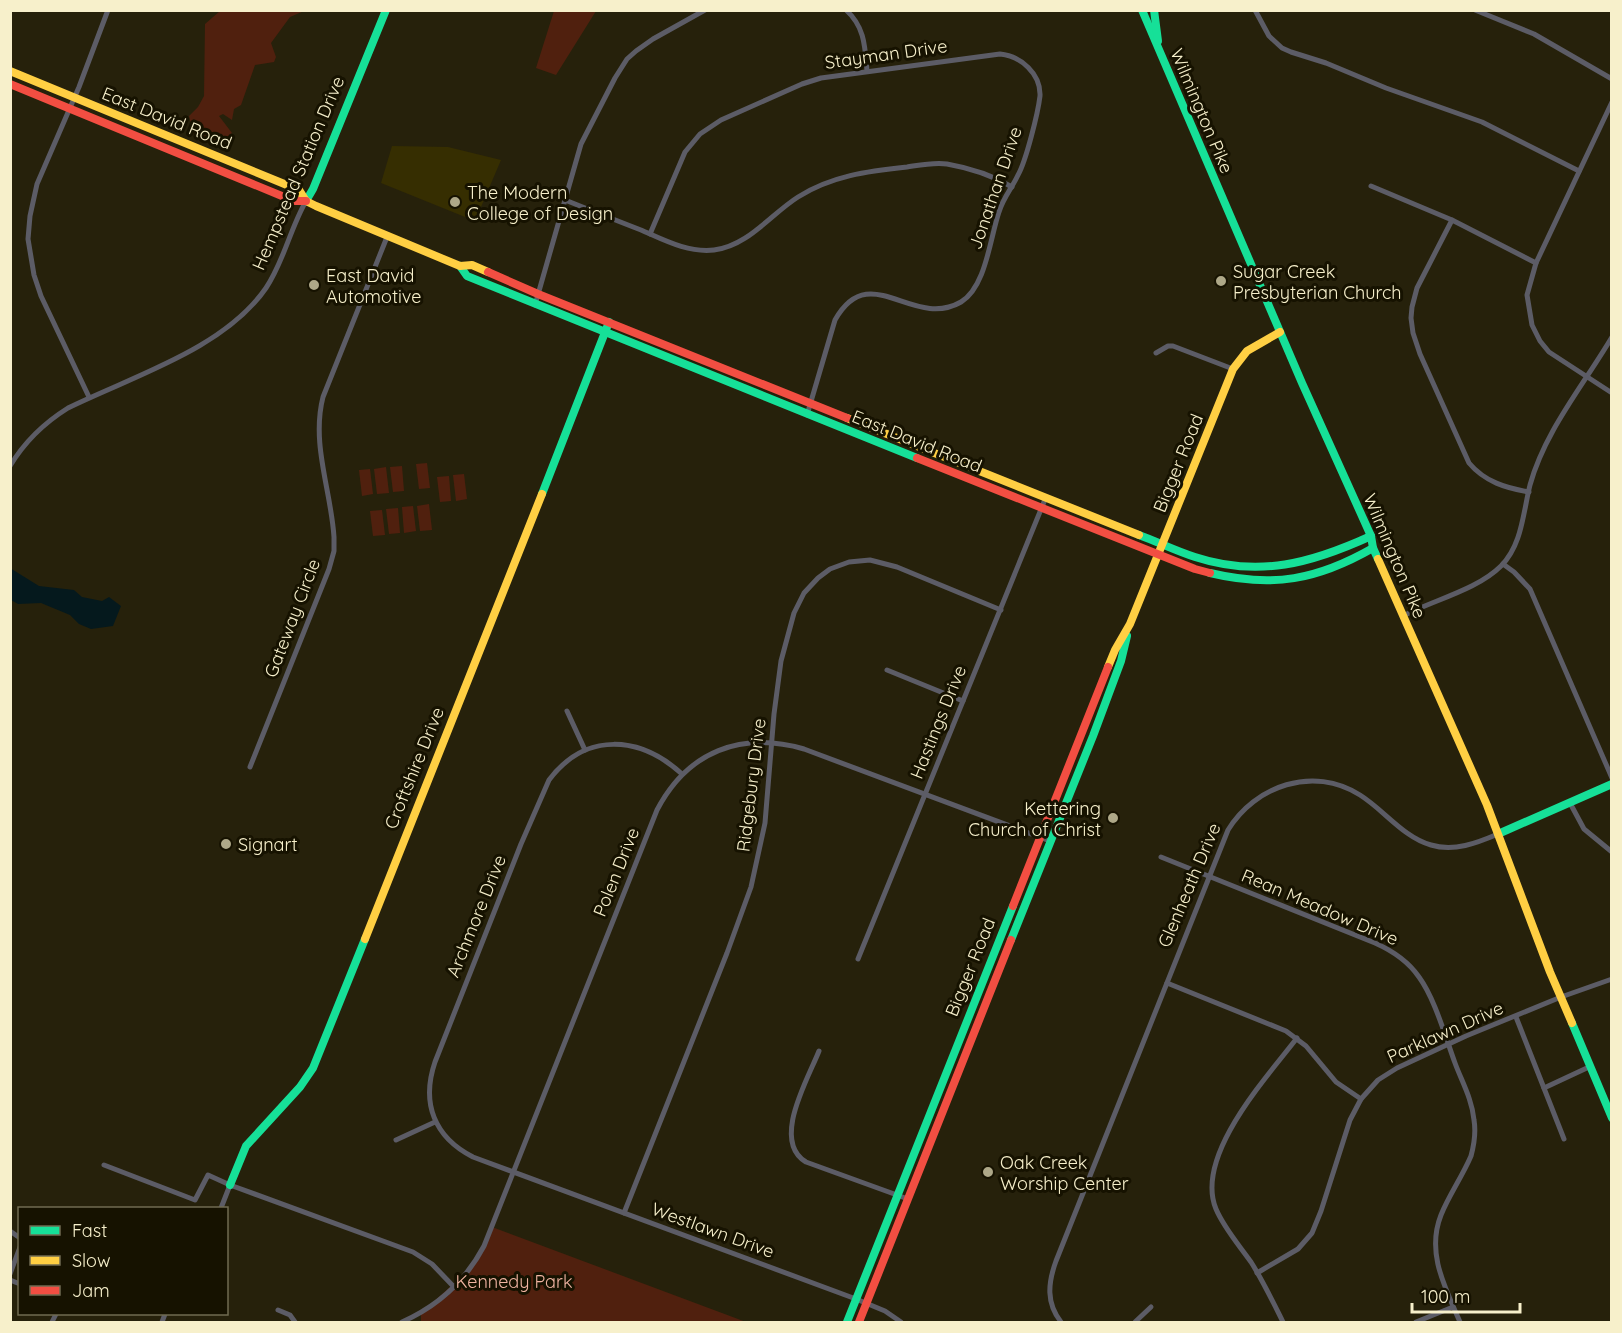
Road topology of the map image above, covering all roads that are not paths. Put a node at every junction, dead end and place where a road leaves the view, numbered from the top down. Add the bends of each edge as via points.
1 (108, 10) edge
2 (386, 10) edge
3 (705, 10) edge
4 (846, 10) edge
5 (1142, 10) edge
6 (1154, 10) edge
7 (1255, 10) edge
8 (1475, 10) edge
9 (1159, 52) junction
10 (1020, 60) joint
11 (867, 70) junction
12 (10, 71) edge
13 (1611, 79) edge
14 (10, 84) edge
15 (74, 98) junction
16 (1611, 102) edge
17 (69, 109) junction
18 (1579, 171) junction
19 (1371, 186) dead end
20 (1012, 187) junction
21 (564, 200) junction
22 (306, 201) junction
23 (1452, 220) junction
24 (650, 234) junction
25 (387, 237) junction
26 (1536, 263) junction
27 (460, 266) junction
28 (538, 294) junction
29 (535, 305) junction
30 (609, 322) junction
31 (1280, 332) junction
32 (605, 333) junction
33 (1611, 337) edge
34 (1156, 353) dead end
35 (1233, 369) junction
36 (1587, 377) junction
37 (1611, 393) edge
38 (89, 397) junction
39 (811, 403) junction
40 (807, 414) junction
41 (10, 466) edge
42 (1529, 492) junction
43 (1046, 497) junction
44 (1042, 508) junction
45 (1371, 536) junction
46 (1163, 545) junction
47 (1373, 548) junction
48 (1158, 555) junction
49 (1503, 564) junction
50 (1001, 610) junction
51 (1403, 616) junction
52 (1129, 626) junction
53 (887, 670) dead end
54 (963, 701) junction
55 (567, 711) dead end
56 (772, 742) junction
57 (585, 750) junction
58 (250, 767) dead end
59 (682, 774) junction
60 (1611, 778) edge
61 (1611, 784) edge
62 (925, 794) junction
63 (1570, 803) junction
64 (1498, 834) junction
65 (1040, 837) junction
66 (1050, 841) junction
67 (1611, 852) edge
68 (1161, 857) dead end
69 (1209, 877) junction
70 (858, 959) dead end
71 (1611, 979) edge
72 (1167, 983) junction
73 (1561, 997) junction
74 (1516, 1017) junction
75 (1297, 1038) junction
76 (1448, 1045) junction
77 (819, 1051) dead end
78 (1590, 1067) junction
79 (1544, 1088) junction
80 (1361, 1099) junction
81 (1611, 1118) edge
82 (435, 1122) junction
83 (1564, 1139) dead end
84 (396, 1140) dead end
85 (104, 1165) dead end
86 (512, 1173) junction
87 (230, 1185) junction
88 (896, 1196) junction
89 (908, 1199) junction
90 (222, 1207) edge
91 (624, 1213) junction
92 (18, 1252) edge
93 (1257, 1273) junction
94 (10, 1274) edge
95 (454, 1287) junction
96 (856, 1299) junction
97 (867, 1304) junction
98 (1150, 1306) dead end
99 (1453, 1307) junction
100 (278, 1310) dead end
101 (295, 1323) edge
102 (402, 1323) edge
103 (847, 1323) edge
104 (859, 1323) edge
105 (901, 1323) edge
106 (1061, 1323) edge
107 (1135, 1323) edge
108 (1283, 1323) edge
109 (1416, 1323) edge
110 (1460, 1323) edge

1 - 15 street
2 - 22 street, Hempstead Station Drive
3 - 21 street via 636,51 620,69 580,144
4 - 11 street via 862,32
5 - 9 street, Wilmington Pike
6 - 9 street
7 - 18 street via 1269,36 1282,48 1482,122
8 - 13 street via 1534,34
9 - 31 street, Wilmington Pike
10 - 11 street, Stayman Drive via 987,55
10 - 20 street, Jonathan Drive via 1036,79 1040,97 1023,166
11 - 24 street, Stayman Drive via 802,84 700,134 686,152
12 - 15 street, East David Road
14 - 17 street, East David Road
15 - 17 street
15 - 22 street, East David Road via 300,190
16 - 18 street
17 - 22 street, East David Road via 294,201
17 - 38 street via 35,191 28,238 41,296
18 - 26 street
19 - 23 street
20 - 24 street via 947,164 864,172 798,197 745,239 723,249 691,249
20 - 39 street, Jonathan Drive via 999,210 983,269 972,292 941,309 921,308 877,294 853,298 835,320
21 - 24 street
21 - 28 street
22 - 25 street, East David Road
22 - 38 street, Hempstead Station Drive via 273,276 241,316 207,342
23 - 26 street
23 - 42 street via 1414,297 1413,333 1469,464 1490,481
25 - 27 street, East David Road
25 - 58 street, Gateway Circle via 320,411 318,436 334,551
26 - 36 street via 1527,295 1532,325 1549,352
27 - 28 street, East David Road via 472,266
27 - 29 street, East David Road via 467,276
28 - 29 street
28 - 30 street, East David Road
29 - 32 street, East David Road
30 - 32 street, Croftshire Drive
30 - 39 street, East David Road
31 - 35 street, Bigger Road via 1246,351
31 - 45 street, Wilmington Pike
32 - 40 street, East David Road
32 - 87 street, Croftshire Drive via 313,1068 246,1146
33 - 36 street
34 - 35 street via 1173,346
35 - 46 street, Bigger Road
36 - 37 street
36 - 42 street via 1542,450
38 - 41 street, Hempstead Station Drive via 43,426
39 - 40 street, Jonathan Drive
39 - 43 street, East David Road
40 - 44 street, East David Road
42 - 49 street via 1517,540
43 - 44 street, Hastings Drive
43 - 46 street, East David Road
44 - 48 street, East David Road
44 - 50 street, Hastings Drive
45 - 46 street, East David Road via 1299,564 1265,568 1215,563
45 - 47 street, Wilmington Pike
46 - 48 street, Bigger Road
47 - 48 street, East David Road via 1341,566 1290,580 1215,575
47 - 51 street, Wilmington Pike
48 - 52 street, Bigger Road
49 - 51 street via 1483,580
49 - 60 street via 1530,589
50 - 54 street, Hastings Drive
50 - 56 street, Ridgebury Drive via 878,561 849,562 830,570 810,585 794,613 781,661
51 - 64 street, Wilmington Pike
52 - 65 street, Bigger Road via 1115,650
52 - 66 street, Bigger Road via 1121,661
53 - 54 street
54 - 62 street, Hastings Drive
55 - 57 street
56 - 59 street, Polen Drive via 732,746 701,759
56 - 62 street, Polen Drive via 804,749
56 - 91 street, Ridgebury Drive via 765,823 748,898
57 - 59 street, Archmore Drive via 615,744 638,747 659,756
57 - 82 street, Archmore Drive via 568,760 549,780 521,844 432,1070 429,1092
59 - 86 street, Polen Drive via 657,810
61 - 63 street, Glenheath Drive
62 - 65 street, Polen Drive
62 - 70 street, Hastings Drive
63 - 64 street, Glenheath Drive
63 - 67 street via 1584,829
64 - 69 street, Glenheath Drive via 1460,847 1441,848 1412,836 1351,790 1319,781 1293,783 1272,789 1240,813 1228,830
64 - 73 street, Wilmington Pike
65 - 66 street, Polen Drive
65 - 88 street, Bigger Road
66 - 89 street, Bigger Road
68 - 69 street, Rean Meadow Drive
69 - 72 street, Glenheath Drive
69 - 76 street, Rean Meadow Drive via 1393,951 1422,980
71 - 73 street, Parklawn Drive
72 - 75 street via 1278,1026
72 - 106 street, Glenheath Drive via 1052,1271 1050,1301
73 - 74 street, Parklawn Drive
73 - 78 street, Wilmington Pike
74 - 76 street, Parklawn Drive
74 - 79 street
75 - 80 street via 1336,1082
75 - 93 street via 1231,1127 1213,1172 1216,1210
76 - 80 street, Parklawn Drive via 1396,1068
76 - 99 street, Rean Meadow Drive via 1475,1123 1471,1156 1444,1209 1435,1239 1438,1271
77 - 88 street via 792,1120 790,1136 794,1151 806,1162
78 - 79 street
78 - 81 street, Wilmington Pike
79 - 83 street
80 - 93 street, Parklawn Drive via 1350,1120 1312,1233 1298,1249
82 - 84 street
82 - 86 street via 464,1152
85 - 87 street via 195,1200 208,1175
86 - 91 street, Westlawn Drive
86 - 95 street, Polen Drive via 484,1246
87 - 90 street, Croftshire Drive
87 - 95 street via 413,1252 432,1264
88 - 89 street
88 - 96 street, Bigger Road
89 - 97 street, Bigger Road
91 - 96 street, Westlawn Drive
92 - 94 street
93 - 108 street
95 - 102 street, Polen Drive
96 - 97 street, Westlawn Drive
96 - 103 street, Bigger Road
97 - 104 street, Bigger Road
97 - 105 street, Westlawn Drive
98 - 107 street
99 - 109 street
99 - 110 street, Rean Meadow Drive
100 - 101 street

